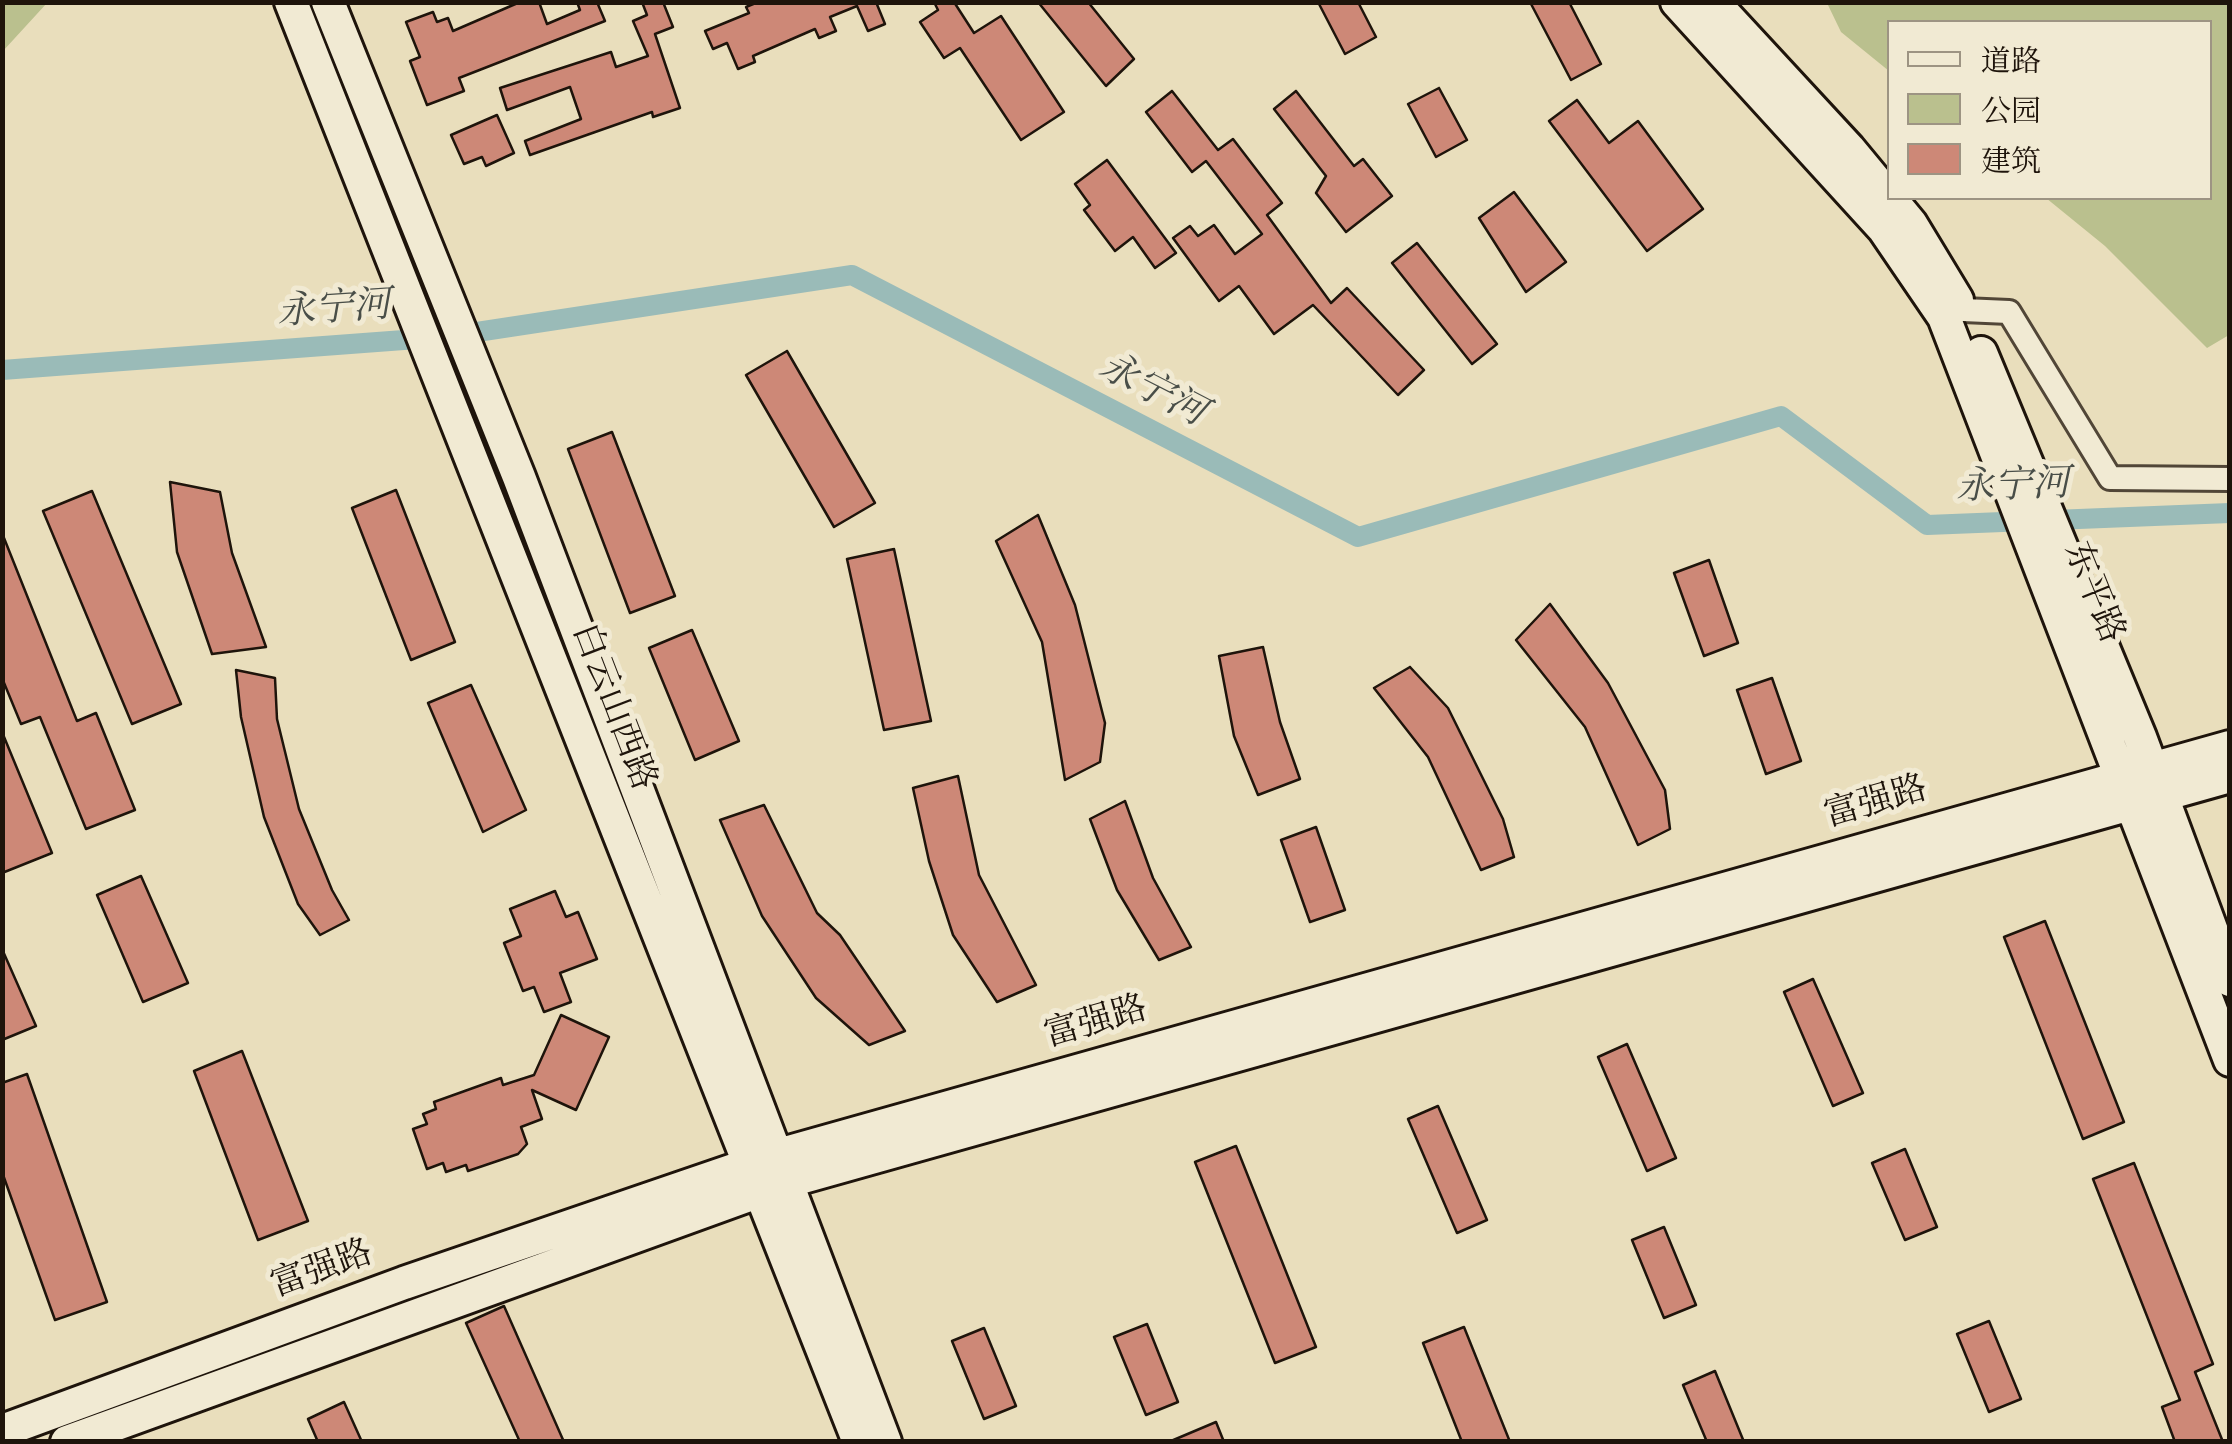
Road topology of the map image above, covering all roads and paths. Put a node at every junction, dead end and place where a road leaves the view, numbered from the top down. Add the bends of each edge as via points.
1 (290, 2) edge
2 (328, 2) edge
3 (1677, 2) edge
4 (1713, 2) edge
5 (1887, 197) edge
6 (1890, 200) edge
7 (1963, 310) junction
8 (2007, 447) junction
9 (2230, 479) edge
10 (2230, 746) edge
11 (2230, 776) edge
12 (2142, 785) junction
13 (2230, 980) edge
14 (2230, 1060) edge
15 (767, 1174) junction
16 (2, 1431) edge
17 (68, 1442) edge
18 (858, 1442) edge
19 (885, 1442) edge

1 - 15 main road, 白云山西路 via 391,264
2 - 15 main road, 白云山西路 via 477,375
3 - 8 main road, 东平路 via 1884,229 1944,317
4 - 5 main road, 东平路
6 - 7 main road, 东平路
7 - 8 main road, 东平路
7 - 9 street via 2010,312 2110,478
8 - 12 main road, 东平路
10 - 12 main road, 富强路
11 - 12 main road, 富强路
12 - 13 main road, 东平路
12 - 14 main road, 东平路
12 - 15 main road, 富强路
15 - 16 main road, 富强路 via 404,1283
15 - 17 main road, 富强路
15 - 18 main road, 白云山西路
15 - 19 main road, 白云山西路

